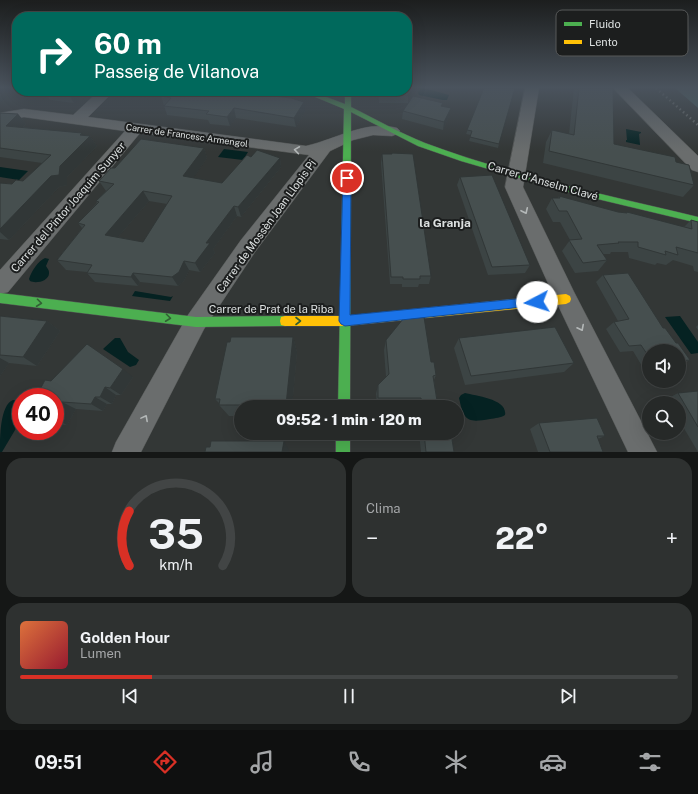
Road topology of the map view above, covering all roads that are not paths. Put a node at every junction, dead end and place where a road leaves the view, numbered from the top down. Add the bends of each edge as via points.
1 (88, 109) edge
2 (348, 109) joint
3 (528, 109) edge
4 (641, 109) edge
5 (0, 117) edge
6 (76, 120) junction
7 (136, 128) junction
8 (392, 132) junction
9 (348, 137) junction
10 (324, 147) junction
11 (698, 166) edge
12 (516, 174) junction
13 (698, 220) edge
14 (0, 285) edge
15 (0, 298) edge
16 (566, 299) junction
17 (345, 321) junction
18 (196, 322) junction
19 (344, 400) edge
20 (343, 440) edge
21 (126, 452) edge
22 (343, 452) edge
23 (643, 452) edge

1 - 6 street
2 - 8 street, Carrer d'Anselm Clavé
2 - 9 street
3 - 12 street
4 - 11 street
5 - 6 street, Carrer de Francesc Armengol via 24,113
6 - 7 street, Carrer de Francesc Armengol
10 -> 7 street, Carrer de Francesc Armengol via 306,151
7 - 14 street, Carrer del Pintor Joaquim Sunyer
8 - 9 street, Carrer d'Anselm Clavé via 372,130
8 - 12 street, Carrer d'Anselm Clavé via 432,148
9 - 10 street, Carrer de Francesc Armengol
9 - 17 street
10 - 18 street, Carrer de Mossèn Joan Llopis Pi via 248,246
12 - 13 street, Carrer d'Anselm Clavé via 616,202
12 -> 16 street via 514,187
15 -> 18 street, Carrer de Prat de la Riba
16 - 17 street, Carrer de Prat de la Riba
16 -> 23 street
18 -> 17 street, Carrer de Prat de la Riba
17 - 19 street
21 -> 18 street, Carrer de Mossèn Joan Llopis Pi
20 - 22 street

